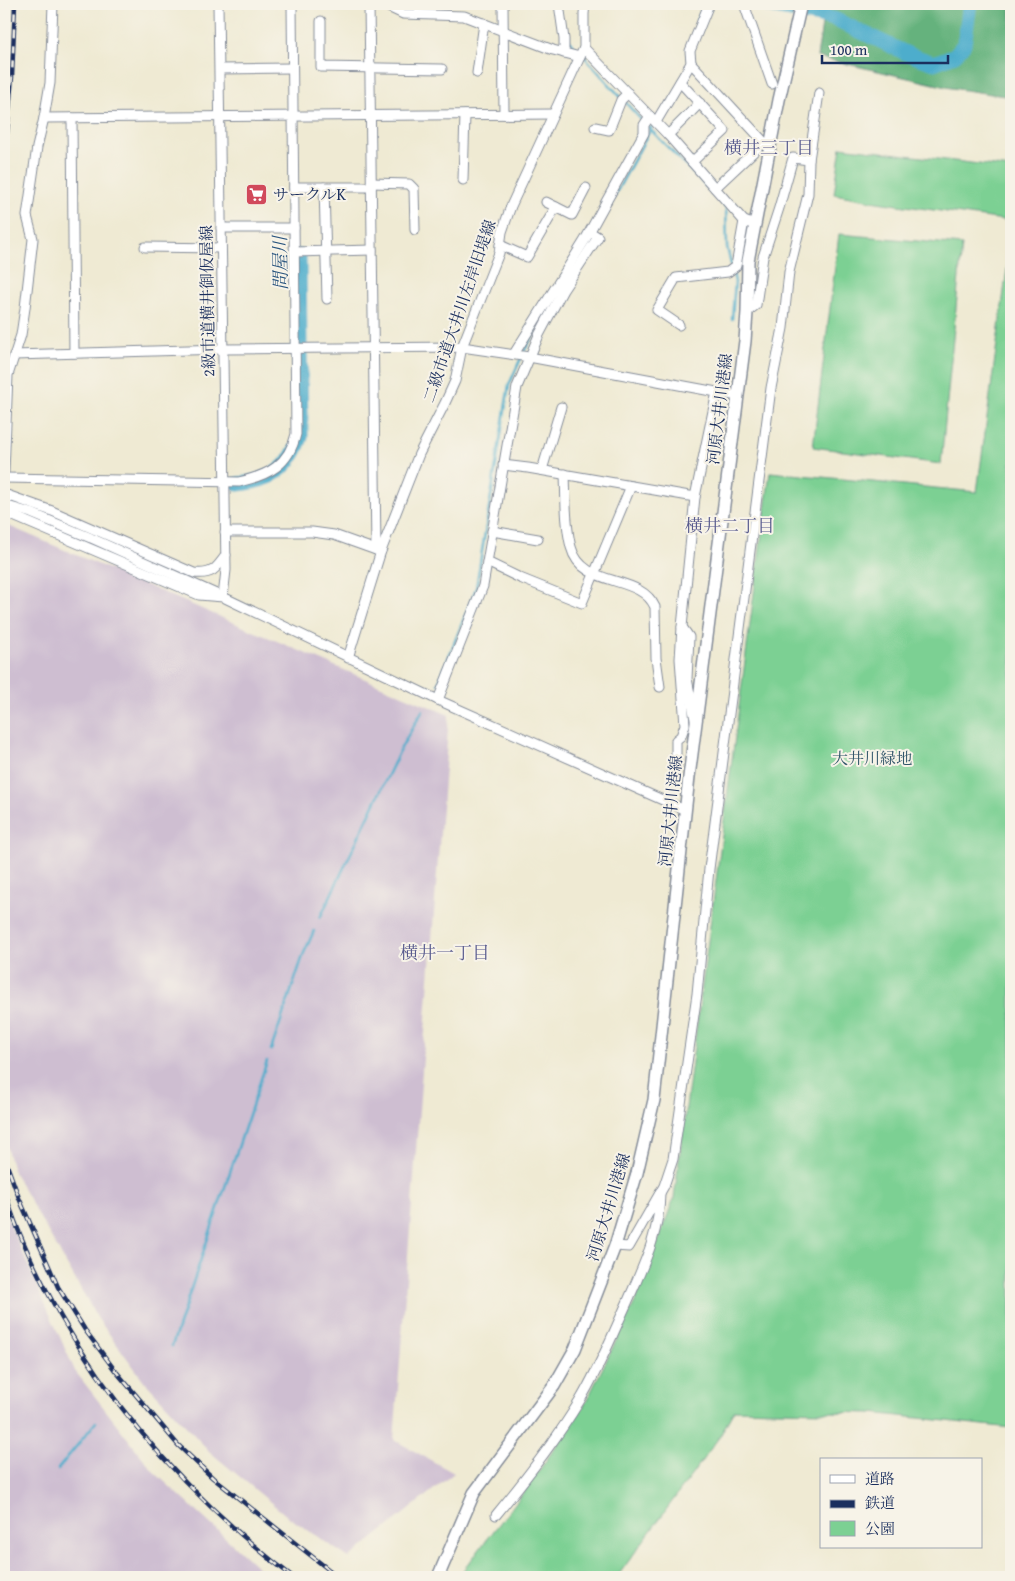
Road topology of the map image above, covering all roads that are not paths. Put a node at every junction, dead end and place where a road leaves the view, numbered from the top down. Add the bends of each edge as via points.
1 (53, 4) edge
2 (218, 4) edge
3 (292, 4) edge
4 (368, 4) edge
5 (382, 4) edge
6 (503, 4) edge
7 (559, 4) edge
8 (586, 4) edge
9 (709, 4) edge
10 (744, 4) edge
11 (801, 4) edge
12 (321, 21) dead end
13 (484, 24) junction
14 (503, 31) junction
15 (584, 48) junction
16 (564, 53) junction
17 (580, 57) junction
18 (690, 63) junction
19 (292, 68) junction
20 (369, 68) junction
21 (220, 69) junction
22 (442, 69) dead end
23 (477, 73) dead end
24 (680, 82) junction
25 (772, 84) dead end
26 (628, 93) junction
27 (819, 93) dead end
28 (700, 103) junction
29 (504, 114) junction
30 (552, 114) junction
31 (465, 115) junction
32 (293, 116) junction
33 (370, 116) junction
34 (221, 117) junction
35 (44, 118) junction
36 (72, 118) junction
37 (653, 119) junction
38 (595, 126) dead end
39 (668, 135) junction
40 (809, 160) junction
41 (692, 162) junction
42 (463, 180) dead end
43 (371, 185) junction
44 (294, 187) junction
45 (324, 187) junction
46 (586, 188) dead end
47 (715, 188) junction
48 (546, 202) dead end
49 (556, 208) junction
50 (744, 221) junction
51 (756, 225) junction
52 (221, 228) junction
53 (294, 228) junction
54 (415, 230) dead end
55 (500, 245) junction
56 (144, 247) dead end
57 (222, 248) junction
58 (372, 250) junction
59 (325, 251) junction
60 (294, 252) junction
61 (327, 299) dead end
62 (548, 307) junction
63 (747, 312) junction
64 (679, 325) dead end
65 (462, 347) junction
66 (223, 348) junction
67 (295, 348) junction
68 (373, 348) junction
69 (74, 353) junction
70 (515, 354) junction
71 (14, 355) junction
72 (529, 357) junction
73 (717, 392) junction
74 (738, 396) junction
75 (561, 407) dead end
76 (503, 465) junction
77 (542, 470) junction
78 (4, 472) edge
79 (565, 474) junction
80 (4, 478) edge
81 (225, 482) junction
82 (631, 486) junction
83 (4, 494) edge
84 (695, 497) junction
85 (4, 505) edge
86 (4, 512) edge
87 (492, 531) junction
88 (225, 532) junction
89 (538, 539) dead end
90 (378, 550) junction
91 (226, 555) junction
92 (487, 562) junction
93 (594, 574) junction
94 (223, 597) junction
95 (682, 626) junction
96 (348, 658) junction
97 (660, 687) dead end
98 (438, 700) junction
99 (696, 726) junction
100 (676, 768) dead end
101 (686, 810) junction
102 (660, 1192) junction
103 (615, 1246) junction
104 (496, 1516) dead end
105 (438, 1577) edge

1 - 35 street via 50,84
2 - 21 street, 2級市道横井御仮屋線
3 - 19 street
4 - 20 street
5 - 13 street via 403,14 464,16
6 - 14 street
7 - 16 street
8 - 15 street, 二級市道大井川左岸旧堤線
9 - 18 street via 690,51
10 - 25 street
11 - 51 main road, 河原大井川港線
12 - 20 street via 321,68
13 - 14 street
13 - 23 street
14 - 16 street
14 - 29 street
15 - 17 street, 二級市道大井川左岸旧堤線
15 - 26 street
16 - 17 street
17 - 30 street, 二級市道大井川左岸旧堤線
18 - 24 street
18 - 47 street via 764,142
19 - 21 street
19 - 32 street
20 - 22 street
20 - 33 street
21 - 34 street, 2級市道横井御仮屋線
24 - 28 street
24 - 37 street
26 - 37 street
26 - 38 street via 620,100 609,130
27 - 40 street
28 - 39 street
28 - 41 street via 725,131
29 - 30 street
29 - 31 street
30 - 55 street, 二級市道大井川左岸旧堤線 via 512,206
31 - 33 street
31 - 42 street
32 - 33 street
32 - 34 street
32 - 44 street
33 - 43 street
34 - 36 street
34 - 52 street, 2級市道横井御仮屋線
35 - 36 street
35 - 71 street via 27,216 34,239 21,335
36 - 69 street
37 - 39 street
37 - 62 street via 644,125 644,132 594,234 563,290
39 - 41 street
40 - 63 street via 793,158 763,257 756,305
40 - 102 street via 808,194 789,272 783,328 771,388 708,869 689,1053 673,1159
41 - 47 street
43 - 45 street
43 - 54 street via 409,184 414,189
43 - 58 street
44 - 45 street
44 - 53 street
45 - 59 street
46 - 49 street via 572,215
47 - 50 street
48 - 49 street
49 - 55 street via 527,257
50 - 51 street
50 - 64 street via 736,266 728,272 676,278 657,310
51 - 63 main road, 河原大井川港線 via 747,271
52 - 53 street
52 - 57 street, 2級市道横井御仮屋線
53 - 60 street
55 - 65 street, 二級市道大井川左岸旧堤線
56 - 57 street
57 - 66 street, 2級市道横井御仮屋線
58 - 59 street
58 - 68 street
59 - 60 street
59 - 61 street
60 - 67 street
62 - 70 street
62 - 72 street
63 - 74 main road, 河原大井川港線
65 - 68 street
65 - 70 street
65 - 90 street, 二級市道大井川左岸旧堤線 via 445,403 419,454
66 - 67 street
66 - 69 street
66 - 81 street, 2級市道横井御仮屋線
67 - 68 street
67 - 81 street via 296,434 289,456 259,478
68 - 90 street
69 - 71 street
70 - 72 street
71 - 78 street via 8,375
72 - 73 street
72 - 76 street via 517,387
73 - 74 street
73 - 84 street
74 - 99 main road, 河原大井川港線
75 - 77 street
76 - 77 street
76 - 87 street
77 - 79 street
79 - 82 street
79 - 93 street via 571,547 586,570
80 - 81 street
81 - 88 street, 2級市道横井御仮屋線
82 - 84 street
82 - 93 street
83 - 91 street via 52,511 194,573 210,572
84 - 95 street
85 - 94 street via 92,538
86 - 94 street via 199,595
87 - 89 street
87 - 92 street
88 - 90 street via 312,532 334,535
88 - 91 street, 2級市道横井御仮屋線
90 - 96 street, 二級市道大井川左岸旧堤線
91 - 94 street, 2級市道横井御仮屋線
92 - 93 street via 582,603
92 - 98 street via 483,586
93 - 97 street via 637,590 651,600 655,607
94 - 96 street
95 - 99 street via 689,637 687,679
95 - 100 street via 680,659 686,724 676,740
96 - 98 street
98 - 101 street
99 - 101 main road, 河原大井川港線
101 - 103 main road, 河原大井川港線 via 654,1100
102 - 103 street via 629,1247
102 - 104 street via 660,1211 651,1250 599,1365 579,1403
103 - 105 main road, 河原大井川港線 via 575,1349 554,1386 474,1493

